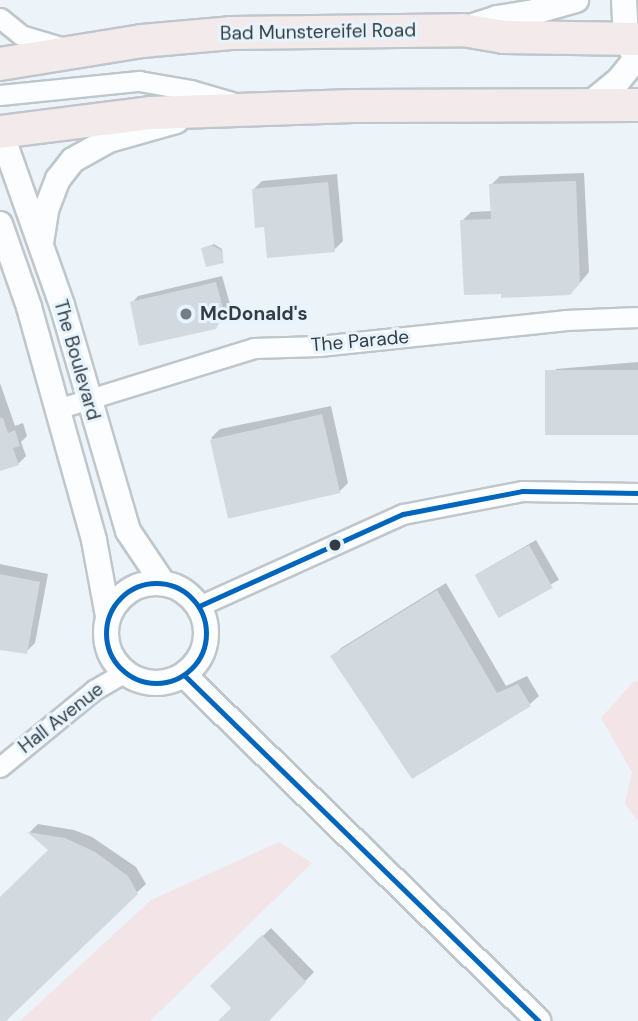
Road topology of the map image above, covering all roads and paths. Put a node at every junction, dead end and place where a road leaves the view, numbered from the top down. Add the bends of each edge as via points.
1 (576, 0) edge
2 (624, 0) edge
3 (0, 18) edge
4 (463, 30) junction
5 (86, 51) junction
6 (635, 51) edge
7 (0, 64) edge
8 (0, 95) edge
9 (638, 104) edge
10 (588, 105) junction
11 (257, 109) junction
12 (217, 110) junction
13 (0, 131) edge
14 (0, 224) edge
15 (41, 246) junction
16 (0, 270) edge
17 (29, 307) junction
18 (638, 317) edge
19 (89, 399) junction
20 (57, 409) junction
21 (638, 493) edge
22 (163, 583) junction
23 (199, 606) junction
24 (108, 616) junction
25 (125, 672) junction
26 (184, 675) junction
27 (0, 767) edge
28 (538, 1021) edge

1 - 4 street
2 - 6 street
3 - 5 street via 21,35 46,45
4 - 5 highway, Bad Munstereifel Road via 194,35
4 - 6 highway, Bad Munstereifel Road
5 - 7 highway, Bad Munstereifel Road
6 - 10 street via 618,81
8 - 11 street via 139,82 191,90
9 - 10 highway
10 - 11 highway
11 - 12 highway
12 - 13 highway via 123,115
12 - 15 street via 109,140 74,160 58,179 46,210
13 - 15 street, The Boulevard
14 - 17 street, The Boulevard
15 - 19 street, The Boulevard
16 - 17 street
17 - 20 street, The Boulevard
18 - 19 street, The Parade via 254,348
19 - 20 street, The Parade
19 - 22 street, The Boulevard via 128,531
20 - 24 street, The Boulevard via 94,540
21 - 23 street via 522,491 412,512
22 - 23 street via 179,588
22 - 24 street via 129,590
23 - 26 street via 205,645 198,662
24 - 25 street via 110,653
25 - 26 street via 151,683
25 - 27 street, Hall Avenue via 94,691
26 - 28 street

